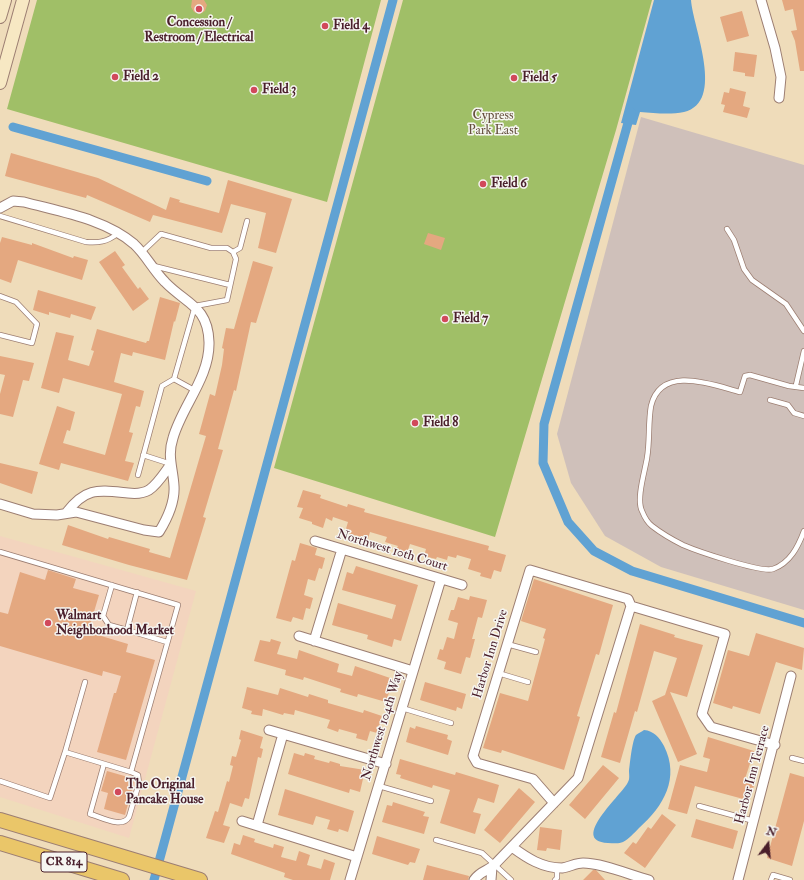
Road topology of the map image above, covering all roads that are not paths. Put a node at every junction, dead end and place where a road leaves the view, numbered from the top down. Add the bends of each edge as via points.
1 (5, 0) edge
2 (23, 0) edge
3 (761, 0) edge
4 (0, 17) edge
5 (0, 83) edge
6 (779, 98) dead end
7 (0, 208) edge
8 (0, 216) edge
9 (248, 221) dead end
10 (727, 229) dead end
11 (117, 234) junction
12 (142, 252) junction
13 (233, 252) junction
14 (154, 266) junction
15 (230, 285) junction
16 (0, 296) edge
17 (196, 306) junction
18 (804, 331) edge
19 (0, 335) edge
20 (804, 351) edge
21 (174, 379) junction
22 (796, 385) junction
23 (804, 388) edge
24 (194, 390) junction
25 (770, 400) dead end
26 (804, 416) edge
27 (144, 455) junction
28 (171, 464) junction
29 (138, 475) dead end
30 (0, 504) edge
31 (66, 513) junction
32 (804, 531) edge
33 (315, 541) dead end
34 (342, 549) junction
35 (0, 552) edge
36 (441, 579) junction
37 (112, 585) junction
38 (462, 585) dead end
39 (137, 592) junction
40 (631, 606) junction
41 (127, 630) junction
42 (299, 636) dead end
43 (314, 641) junction
44 (167, 642) junction
45 (507, 644) junction
46 (536, 652) dead end
47 (413, 671) junction
48 (498, 673) junction
49 (792, 676) dead end
50 (85, 682) dead end
51 (528, 682) dead end
52 (402, 708) junction
53 (451, 723) dead end
54 (269, 730) dead end
55 (283, 734) junction
56 (775, 745) junction
57 (65, 752) junction
58 (792, 758) dead end
59 (804, 761) edge
60 (104, 764) junction
61 (386, 764) junction
62 (131, 772) junction
63 (0, 782) edge
64 (379, 786) junction
65 (431, 801) dead end
66 (554, 803) junction
67 (699, 806) dead end
68 (0, 820) edge
69 (242, 821) dead end
70 (754, 821) junction
71 (258, 825) junction
72 (436, 840) dead end
73 (0, 843) edge
74 (512, 847) junction
75 (357, 857) junction
76 (494, 866) junction
77 (557, 867) junction
78 (122, 880) edge
79 (200, 880) edge
80 (350, 880) edge
81 (474, 880) edge
82 (491, 880) edge
83 (511, 880) edge
84 (555, 880) edge
85 (649, 880) edge
86 (738, 880) edge
87 (771, 880) edge
88 (790, 880) edge

1 - 4 main road
2 - 5 main road
3 - 6 street via 781,77
7 - 11 street via 13,201 24,202 91,221
8 - 11 lane via 86,242 110,240
9 - 13 lane via 240,248
10 - 18 lane via 734,240 744,269 752,280 786,304
11 - 12 street
12 - 13 lane via 161,234 211,248 227,248
12 - 14 street
13 - 15 lane via 236,259
14 - 15 lane
14 - 17 street via 164,281
15 - 17 lane via 227,300
16 - 19 lane via 16,302 37,324 32,343
17 - 21 lane
17 - 24 street via 208,330 209,343 208,359
20 - 22 lane
21 - 24 lane
21 - 27 lane via 162,386
22 - 23 lane
22 - 32 lane via 789,386 750,375 745,376 740,392 689,379 668,384 658,393 651,406 648,451 640,491 641,510 650,525 683,544 750,567 771,570 790,558
24 - 28 street via 172,439 169,453
25 - 26 lane via 788,405 794,413
27 - 28 lane
27 - 29 lane
28 - 31 street via 150,489 140,494 99,490 75,501
28 - 31 street via 175,488 167,518 159,532 76,512
30 - 31 street via 33,514
33 - 34 street, Northwest 10th Court
34 - 36 street, Northwest 10th Court
34 - 43 street
35 - 37 lane
36 - 38 street, Northwest 10th Court
36 - 47 street, Northwest 104th Way
37 - 39 lane
37 - 41 lane via 103,616 109,625
39 - 41 lane
39 - 44 lane via 178,605
40 - 45 street, Harbor Inn Drive via 628,599 530,570
40 - 56 street, Harbor Inn Drive via 725,634 702,714 711,727
40 - 66 street via 578,778
41 - 44 lane
42 - 43 street
43 - 47 street
44 - 62 lane
45 - 46 lane
45 - 48 street, Harbor Inn Drive
47 - 52 street, Northwest 104th Way
48 - 51 lane
48 - 66 street, Harbor Inn Drive via 473,756 477,763 533,779
49 - 56 street, Harbor Inn Terrace
50 - 57 lane
52 - 53 lane
52 - 61 street, Northwest 104th Way
54 - 55 street
55 - 61 street
55 - 71 street
56 - 70 street, Harbor Inn Terrace
57 - 60 lane
57 - 63 lane via 50,798
58 - 59 lane
60 - 62 lane
60 - 62 lane via 90,814 121,823 129,817 139,783 138,775
61 - 64 street, Northwest 104th Way
64 - 65 lane
64 - 75 street, Northwest 104th Way
66 - 74 street
67 - 70 lane
68 - 79 main road, CR 814
69 - 71 street
70 - 86 street, Harbor Inn Terrace
71 - 75 street
72 - 76 lane via 482,853
73 - 78 main road, CR 814
74 - 76 street
74 - 77 street via 539,864
75 - 80 street, Northwest 104th Way
76 - 81 street via 482,871
76 - 82 street
76 - 83 lane
77 - 84 lane
77 - 85 street via 583,863 598,865
87 - 88 lane via 773,875

